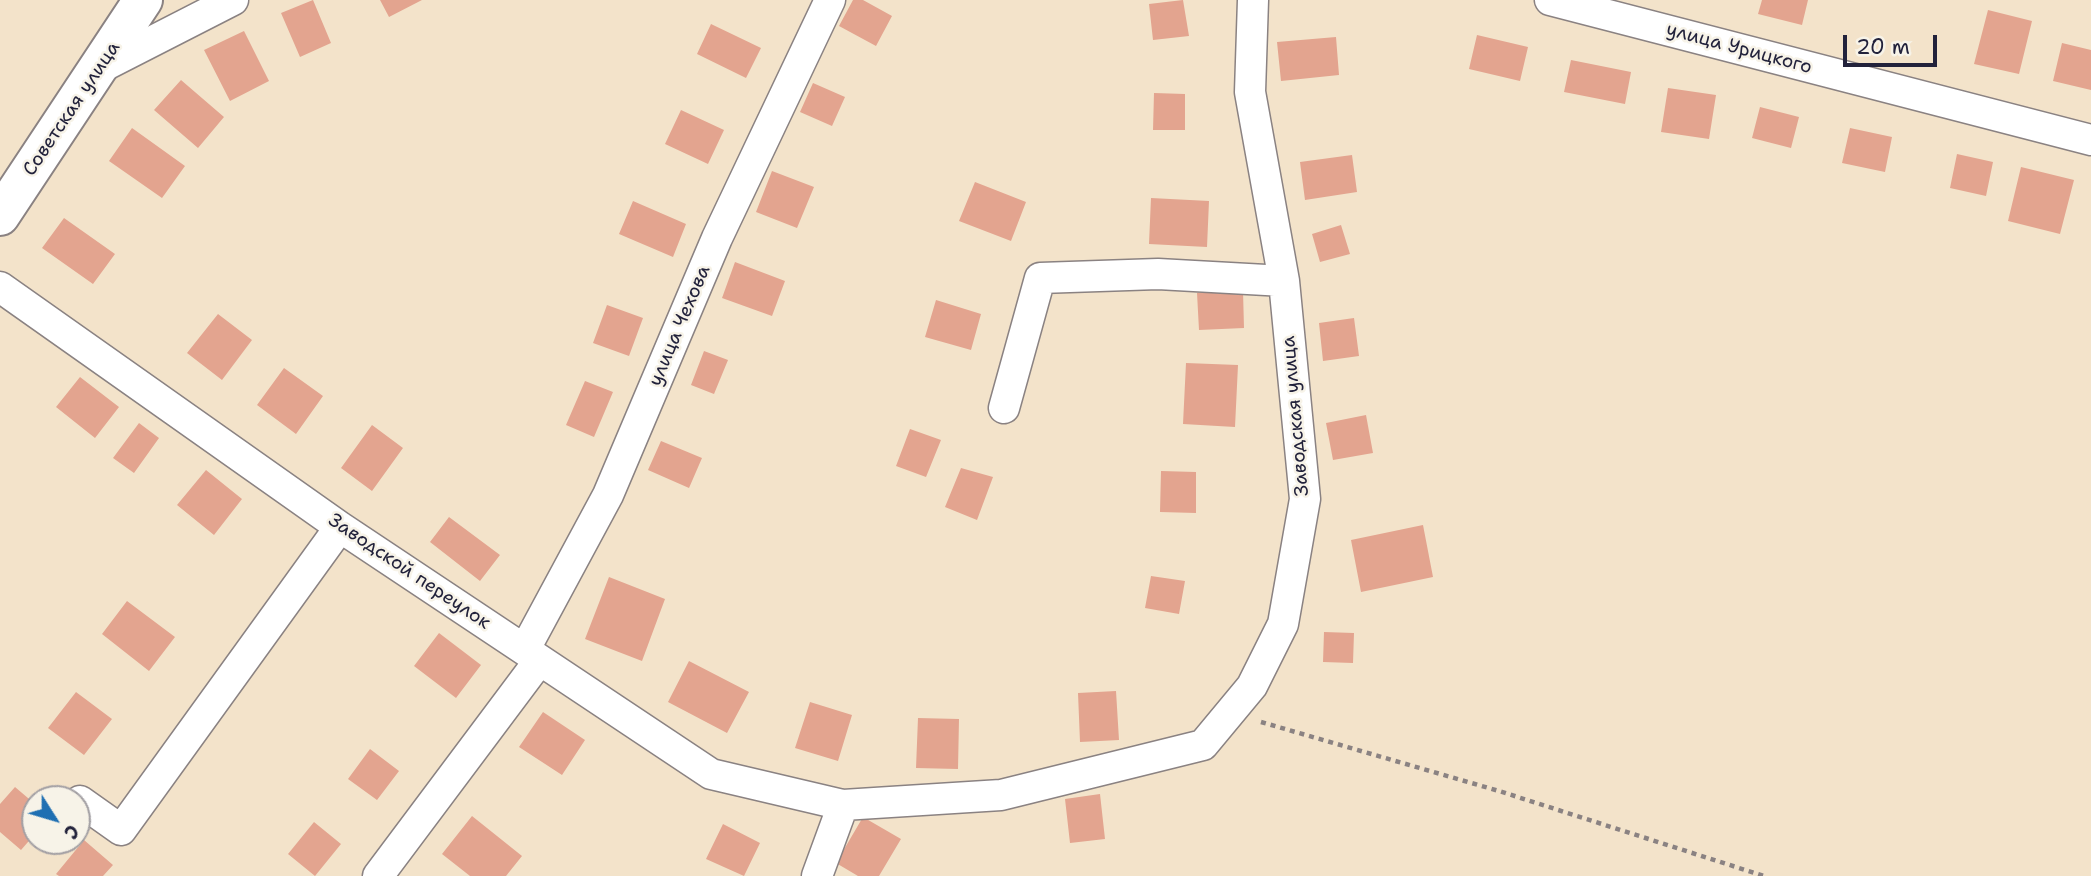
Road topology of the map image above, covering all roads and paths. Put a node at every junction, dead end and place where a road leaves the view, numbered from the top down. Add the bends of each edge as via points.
1 (143, 0) edge
2 (233, 0) edge
3 (830, 0) edge
4 (1253, 0) edge
5 (1550, 0) edge
6 (102, 67) junction
7 (2091, 140) edge
8 (0, 216) edge
9 (1284, 281) junction
10 (0, 287) edge
11 (1004, 408) dead end
12 (340, 527) junction
13 (532, 655) junction
14 (1230, 713) junction
15 (843, 805) junction
16 (91, 809) edge
17 (378, 876) edge
18 (817, 876) edge
19 (1764, 876) edge

1 - 6 main road, Советская улица
2 - 6 street
3 - 13 street, улица Чехова via 717,238 608,495
4 - 9 street, Заводская улица via 1251,92
5 - 7 street, улица Урицкого
6 - 8 main road, Советская улица
9 - 11 street via 1158,274 1040,278
9 - 14 street, Заводская улица via 1305,499 1283,624 1252,686
10 - 12 street, Заводской переулок
12 - 13 street, Заводской переулок
12 - 16 street via 121,830
13 - 15 street, Заводской переулок via 711,774
13 - 17 street, улица Чехова
14 - 15 street, Заводская улица via 1203,745 1001,795
14 - 19 path via 1499,791
15 - 18 street

